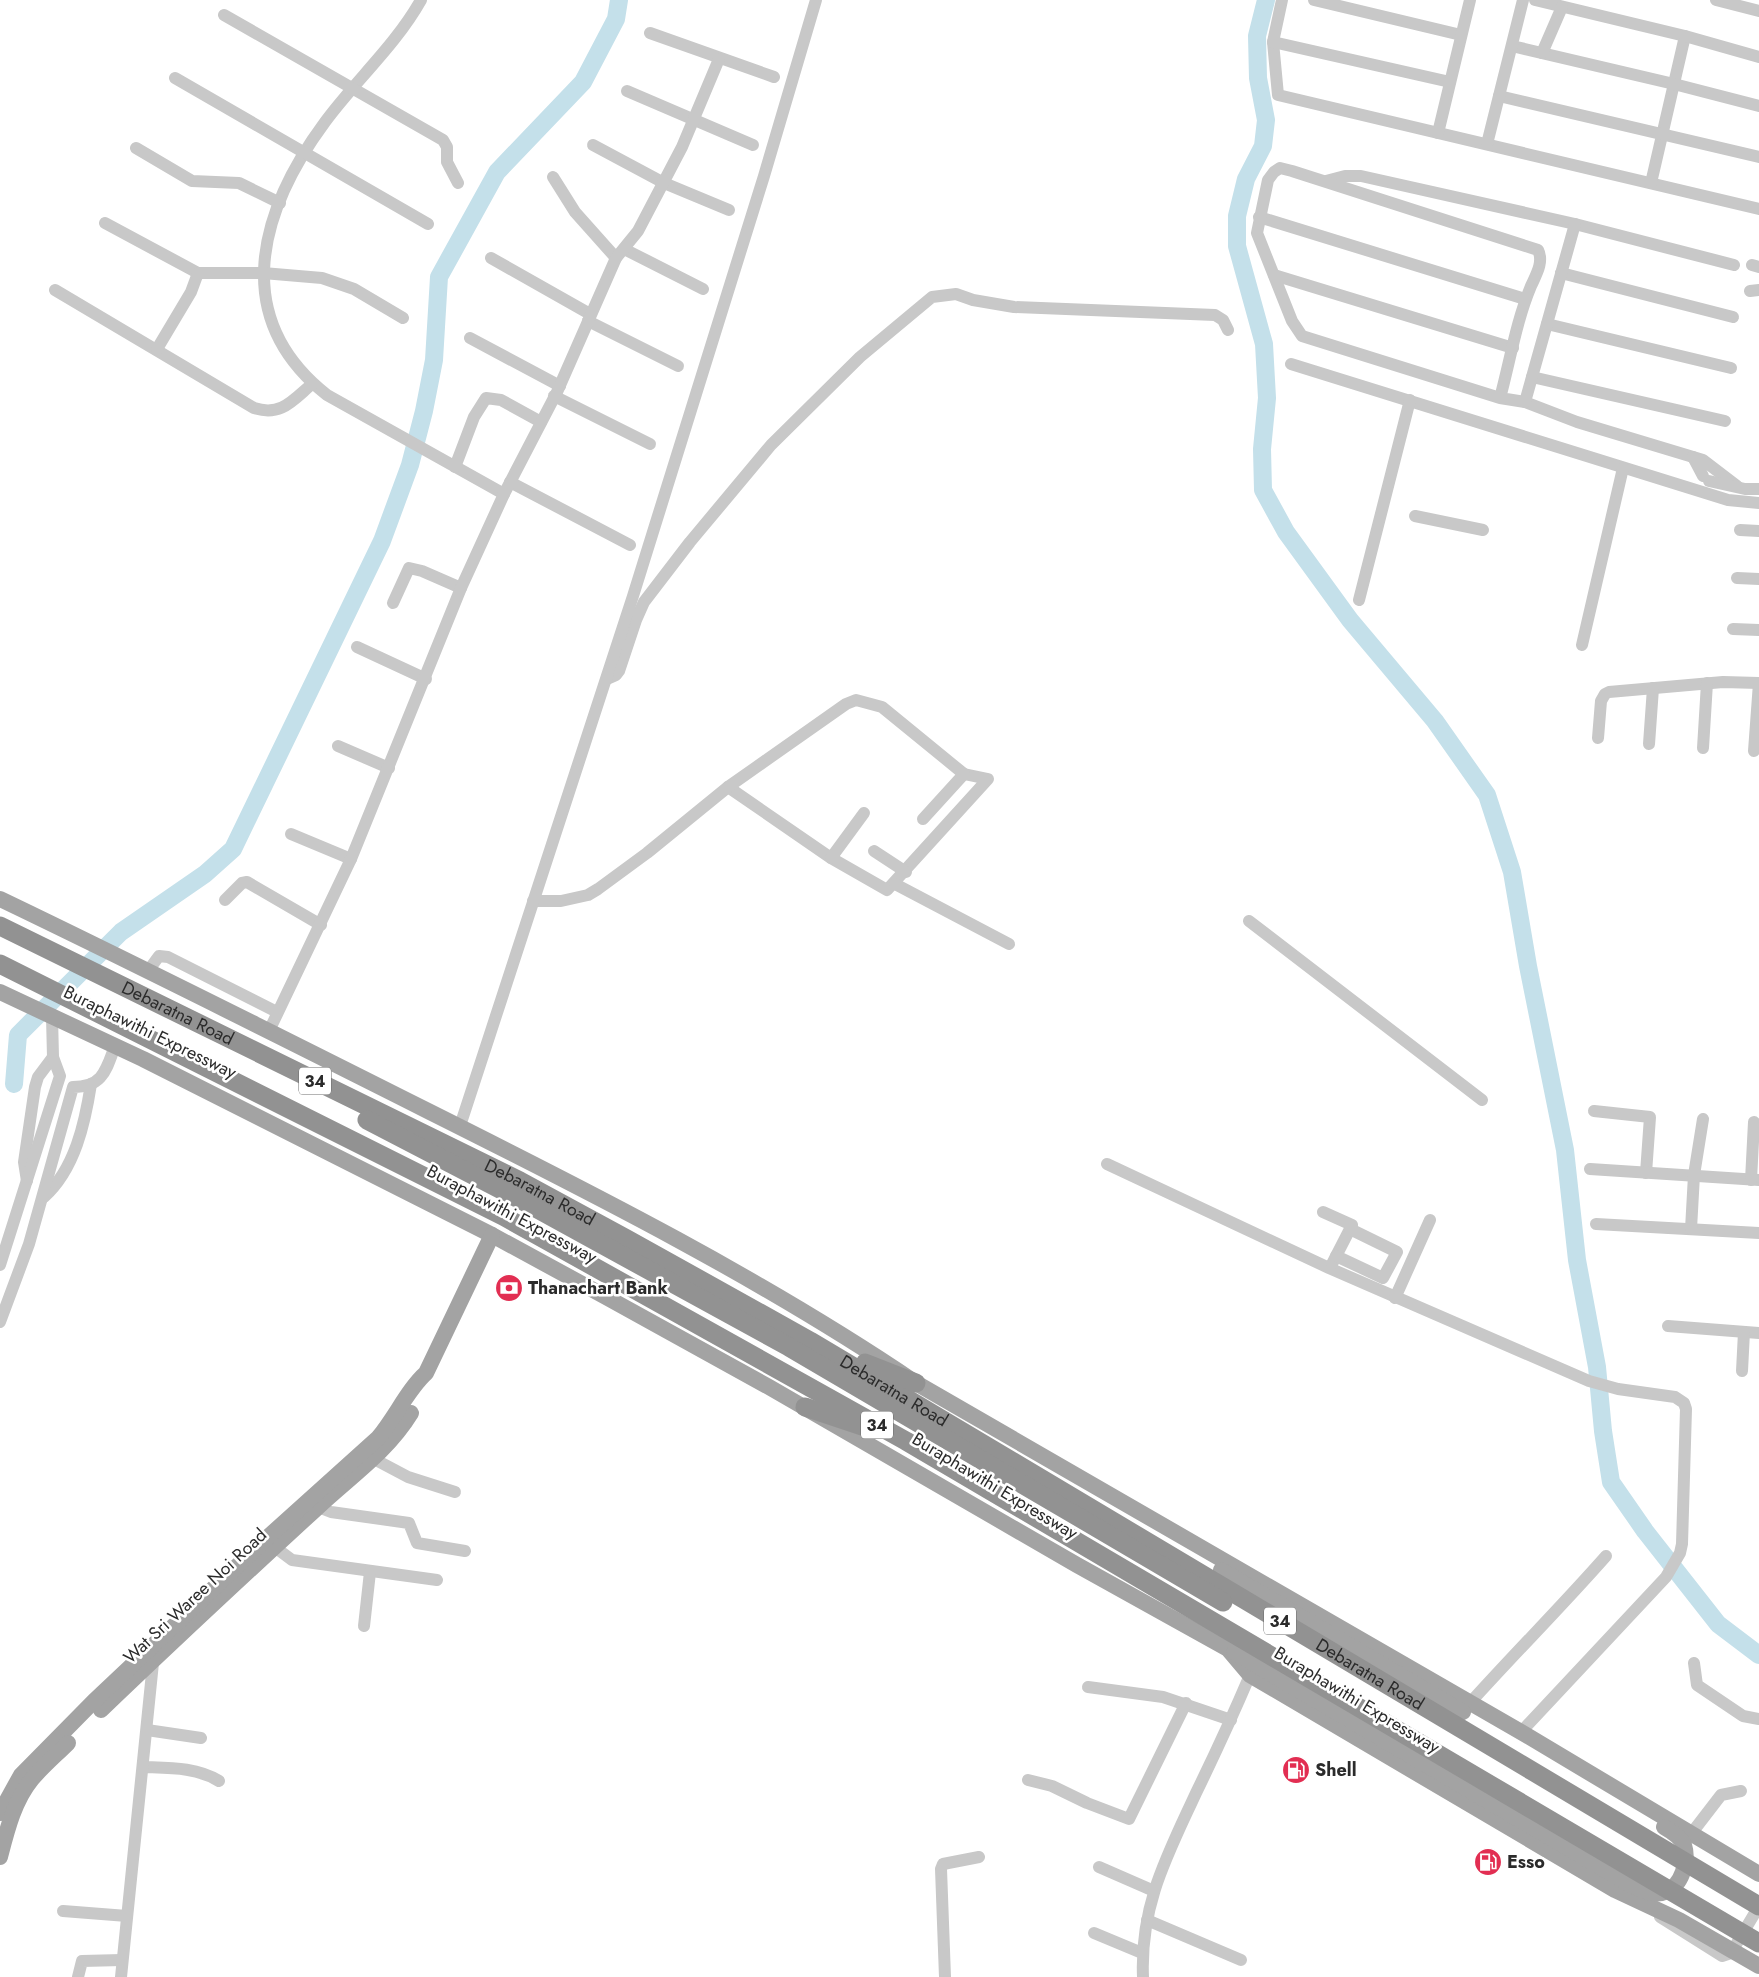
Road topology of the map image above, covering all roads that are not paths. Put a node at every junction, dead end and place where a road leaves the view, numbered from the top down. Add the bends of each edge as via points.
1 (421, 0) edge
2 (816, 0) edge
3 (1282, 0) edge
4 (1314, 0) edge
5 (1470, 0) edge
6 (1524, 0) edge
7 (1535, 0) edge
8 (1716, 0) edge
9 (1562, 6) junction
10 (1759, 11) edge
11 (224, 15) dead end
12 (650, 33) dead end
13 (1461, 35) junction
14 (1685, 36) junction
15 (1273, 42) junction
16 (1512, 46) junction
17 (1542, 54) junction
18 (1759, 57) edge
19 (719, 59) junction
20 (774, 77) dead end
21 (175, 78) dead end
22 (1450, 82) junction
23 (1674, 84) junction
24 (353, 89) junction
25 (627, 91) dead end
26 (1499, 96) junction
27 (1759, 106) edge
28 (694, 119) junction
29 (1438, 133) junction
30 (1662, 135) junction
31 (1487, 144) junction
32 (593, 145) dead end
33 (753, 145) dead end
34 (136, 148) dead end
35 (305, 152) junction
36 (1759, 157) edge
37 (552, 178) dead end
38 (1325, 181) junction
39 (458, 183) dead end
40 (664, 183) junction
41 (1651, 183) junction
42 (280, 202) junction
43 (1759, 209) edge
44 (729, 210) dead end
45 (1259, 217) junction
46 (105, 224) dead end
47 (428, 224) dead end
48 (1575, 224) junction
49 (620, 254) junction
50 (491, 258) dead end
51 (1734, 265) dead end
52 (198, 273) junction
53 (262, 273) junction
54 (1561, 273) junction
55 (1274, 275) junction
56 (703, 289) dead end
57 (55, 290) dead end
58 (1526, 300) junction
59 (1733, 317) dead end
60 (403, 318) dead end
61 (589, 318) junction
62 (1547, 324) junction
63 (1228, 330) dead end
64 (470, 338) dead end
65 (1513, 348) junction
66 (157, 349) junction
67 (1292, 364) dead end
68 (678, 366) dead end
69 (1731, 368) dead end
70 (1532, 377) junction
71 (312, 384) junction
72 (557, 391) junction
73 (1500, 398) junction
74 (1410, 400) junction
75 (1525, 402) junction
76 (1726, 421) dead end
77 (541, 422) junction
78 (650, 444) dead end
79 (1693, 457) junction
80 (455, 467) junction
81 (1623, 468) junction
82 (510, 482) junction
83 (1737, 486) junction
84 (1759, 489) edge
85 (504, 494) junction
86 (1759, 503) edge
87 (1415, 516) dead end
88 (1482, 530) dead end
89 (1740, 530) dead end
90 (1759, 531) edge
91 (630, 546) dead end
92 (1737, 578) dead end
93 (1759, 579) edge
94 (461, 588) junction
95 (1359, 600) dead end
96 (393, 603) dead end
97 (1733, 629) dead end
98 (1759, 630) edge
99 (1582, 645) dead end
100 (357, 647) dead end
101 (426, 679) junction
102 (606, 679) junction
103 (1707, 683) junction
104 (1759, 683) edge
105 (1653, 688) junction
106 (1598, 738) dead end
107 (1649, 744) dead end
108 (338, 746) dead end
109 (1703, 748) dead end
110 (1754, 751) dead end
111 (388, 768) junction
112 (964, 774) junction
113 (728, 787) junction
114 (864, 813) dead end
115 (923, 819) dead end
116 (291, 834) dead end
117 (874, 851) dead end
118 (831, 858) junction
119 (351, 859) junction
120 (906, 872) junction
121 (894, 884) junction
122 (0, 899) edge
123 (224, 900) dead end
124 (533, 901) junction
125 (1249, 921) dead end
126 (321, 926) junction
127 (1, 941) edge
128 (1009, 944) dead end
129 (0, 964) edge
130 (148, 972) junction
131 (0, 992) edge
132 (277, 1012) junction
133 (52, 1017) junction
134 (269, 1031) junction
135 (115, 1046) junction
136 (54, 1057) junction
137 (60, 1076) junction
138 (91, 1084) junction
139 (73, 1086) junction
140 (1482, 1100) dead end
141 (1594, 1111) dead end
142 (1703, 1119) dead end
143 (1754, 1122) dead end
144 (460, 1126) junction
145 (1107, 1164) dead end
146 (1590, 1169) dead end
147 (1646, 1173) junction
148 (1694, 1175) junction
149 (1755, 1180) edge
150 (28, 1183) junction
151 (44, 1196) junction
152 (1322, 1212) dead end
153 (1430, 1220) dead end
154 (1596, 1224) dead end
155 (1350, 1229) junction
156 (1691, 1229) junction
157 (1759, 1233) edge
158 (492, 1235) junction
159 (1336, 1256) junction
160 (0, 1265) edge
161 (1330, 1268) junction
162 (1395, 1298) junction
163 (0, 1322) edge
164 (1668, 1326) dead end
165 (1744, 1332) junction
166 (1759, 1333) edge
167 (810, 1341) junction
168 (1742, 1371) dead end
169 (426, 1373) junction
170 (916, 1383) junction
171 (805, 1407) junction
172 (906, 1441) junction
173 (374, 1459) junction
174 (1091, 1486) junction
175 (455, 1492) dead end
176 (318, 1507) junction
177 (276, 1548) junction
178 (465, 1551) dead end
179 (1606, 1556) dead end
180 (370, 1572) junction
181 (437, 1580) dead end
182 (364, 1626) dead end
183 (1228, 1649) junction
184 (153, 1663) junction
185 (1694, 1663) dead end
186 (1250, 1675) junction
187 (1088, 1687) dead end
188 (1186, 1703) junction
189 (1470, 1703) junction
190 (1759, 1719) edge
191 (1231, 1720) junction
192 (147, 1730) junction
193 (1521, 1732) junction
194 (201, 1738) dead end
195 (143, 1767) junction
196 (1028, 1780) dead end
197 (219, 1781) dead end
198 (1741, 1791) dead end
199 (0, 1813) edge
200 (1691, 1834) junction
201 (0, 1857) edge
202 (978, 1857) dead end
203 (1099, 1867) dead end
204 (1758, 1872) edge
205 (1154, 1891) junction
206 (1640, 1902) junction
207 (1757, 1907) edge
208 (64, 1911) dead end
209 (127, 1916) junction
210 (1147, 1920) junction
211 (1094, 1933) dead end
212 (1759, 1937) edge
213 (1759, 1943) edge
214 (1142, 1953) junction
215 (122, 1960) junction
216 (1242, 1960) dead end
217 (1759, 1966) edge
218 (78, 1977) edge
219 (121, 1977) edge
220 (945, 1977) edge
221 (1143, 1977) edge

1 - 24 street via 392,45
2 - 102 street
3 - 15 street
4 - 13 street
5 - 13 street
6 - 16 street
7 - 9 street
8 - 10 street
9 - 14 street
9 - 17 street
11 - 24 street
12 - 19 street
13 - 22 street
14 - 18 street
14 - 23 street
15 - 22 street
15 - 29 street via 1278,95
16 - 17 street
16 - 26 street
17 - 23 street
19 - 20 street
19 - 28 street
21 - 35 street
22 - 29 street
23 - 27 street
23 - 30 street
24 - 35 street
24 - 39 street via 443,140 447,147 447,162
25 - 28 street
26 - 30 street
26 - 31 street
28 - 33 street
28 - 40 street
29 - 31 street
30 - 36 street
30 - 41 street
31 - 41 street
32 - 40 street
34 - 42 street via 192,180 240,183
35 - 42 street
35 - 47 street
37 - 49 street via 576,212
38 - 45 street via 1280,168 1268,180
38 - 48 street via 1361,176
38 - 58 street via 1538,250 1540,266
40 - 44 street
40 - 49 street via 638,231
41 - 43 street
42 - 53 street via 270,230
45 - 55 street via 1257,233
45 - 58 street
46 - 52 street
48 - 51 street
48 - 54 street
49 - 56 street
49 - 61 street
50 - 61 street
52 - 53 street
52 - 66 street via 191,292
53 - 60 street via 322,278 340,283
53 - 71 street via 267,308 279,339
54 - 59 street
54 - 62 street
55 - 65 street
55 - 73 street via 1295,329 1302,336
57 - 66 street
58 - 65 street
61 - 68 street
61 - 72 street
62 - 69 street
62 - 70 street
63 - 102 street via 1223,320 1215,315 1014,307 956,294 932,297 860,357 771,445 738,483 644,602 619,671
64 - 72 street
65 - 73 street
66 - 71 street via 263,411 280,410
67 - 74 street
70 - 75 street
70 - 76 street
71 - 80 street
72 - 77 street
72 - 78 street
73 - 75 street
74 - 81 street
74 - 95 street
75 - 79 street via 1577,422
77 - 80 street via 500,400 486,398 474,417
77 - 82 street
79 - 83 street via 1714,466
79 - 83 street via 1706,478
80 - 85 street
81 - 86 street via 1728,500
81 - 99 street
82 - 85 street
82 - 91 street
83 - 84 street
85 - 94 street
87 - 88 street
89 - 90 street
92 - 93 street
94 - 96 street via 422,570 409,568
94 - 101 street
97 - 98 street
100 - 101 street
101 - 111 street
102 - 124 street
103 - 104 street
103 - 105 street
103 - 109 street
104 - 110 street
105 - 106 street via 1605,694 1601,702
105 - 107 street
108 - 111 street
111 - 119 street
112 - 113 street via 882,707 856,700
112 - 115 street
112 - 120 street via 988,779
113 - 118 street
113 - 124 street via 647,853 588,895 562,901
114 - 118 street
116 - 119 street
117 - 120 street
118 - 121 street via 883,889 888,890
119 - 126 street
120 - 121 street
121 - 128 street
122 - 130 main road, Debaratna Road / 34
123 - 126 street via 247,882
124 - 144 street
125 - 140 street
126 - 132 street
127 - 167 highway, Debaratna Road / 34 via 520,1181
127 - 207 highway, Buraphawithi Expressway via 382,1128 530,1204 756,1328
127 - 212 highway, Buraphawithi Expressway via 354,1132 643,1283 800,1372
129 - 172 highway, Debaratna Road / 34 via 503,1216
130 - 132 street via 159,956 168,957
130 - 134 main road, Debaratna Road / 34
131 - 133 main road, 34
132 - 134 street
133 - 135 main road, 34
133 - 136 street
134 - 144 main road, Debaratna Road / 34
135 - 138 street via 105,1072
135 - 158 main road, 34
136 - 137 street
136 - 150 street via 38,1077 33,1095 24,1162
137 - 139 street
137 - 150 street
138 - 139 street
138 - 151 street via 84,1125 76,1147 58,1182
139 - 151 street
141 - 147 street via 1650,1117
142 - 148 street
143 - 149 street
144 - 170 main road, Debaratna Road / 34 via 612,1204 850,1340
145 - 161 street
146 - 147 street
147 - 148 street
148 - 149 street
148 - 156 street
150 - 160 street
151 - 163 street
152 - 155 street via 1352,1225
153 - 162 street
154 - 156 street
155 - 159 street
155 - 159 street via 1397,1252 1383,1278
156 - 157 street
158 - 169 main road, Wat Sri Waree Noi Road
158 - 171 main road, 34
159 - 161 street
161 - 162 street
162 - 193 street via 1590,1381 1618,1389 1675,1396 1686,1409 1684,1518 1680,1553 1666,1577
164 - 165 street
165 - 166 street
165 - 168 street
167 - 170 highway
167 - 207 highway, Debaratna Road / 34
169 - 173 main road, Wat Sri Waree Noi Road via 428,1386 390,1444
169 - 199 main road, Wat Sri Waree Noi Road via 378,1438 94,1701 21,1774
170 - 174 main road, Debaratna Road / 34
171 - 172 highway
171 - 183 main road, 34
172 - 213 highway, Debaratna Road / 34
173 - 175 street via 408,1476
173 - 176 main road, Wat Sri Waree Noi Road
174 - 183 main road via 1225,1573 1672,1832 1684,1844 1686,1860 1681,1878 1665,1892 1652,1893 1631,1885
174 - 189 main road, Debaratna Road / 34 via 1160,1522
176 - 177 main road, Wat Sri Waree Noi Road
176 - 178 street via 331,1512 409,1523 416,1543
177 - 180 street via 292,1560
177 - 184 main road, Wat Sri Waree Noi Road
179 - 189 street
180 - 181 street
180 - 182 street
183 - 186 main road, 34
184 - 192 street
184 - 201 main road, Wat Sri Waree Noi Road via 32,1780 13,1813
185 - 190 street via 1697,1685 1742,1716
186 - 191 street
186 - 206 main road, 34
187 - 188 street via 1155,1695
188 - 191 street
188 - 196 street via 1129,1819 1092,1806 1052,1786
189 - 193 main road, Debaratna Road / 34
191 - 205 street via 1159,1872
192 - 194 street
192 - 195 street
193 - 200 main road, Debaratna Road / 34
195 - 197 street via 187,1769 207,1773
195 - 209 street
198 - 200 street via 1722,1795
200 - 204 main road, Debaratna Road / 34
202 - 220 street via 943,1864 941,1869
203 - 205 street
205 - 210 street
206 - 207 street via 1722,1956 1731,1953
206 - 217 main road, 34
208 - 209 street
209 - 215 street
210 - 214 street
210 - 216 street
211 - 214 street
214 - 221 street
215 - 218 street via 82,1961
215 - 219 street

